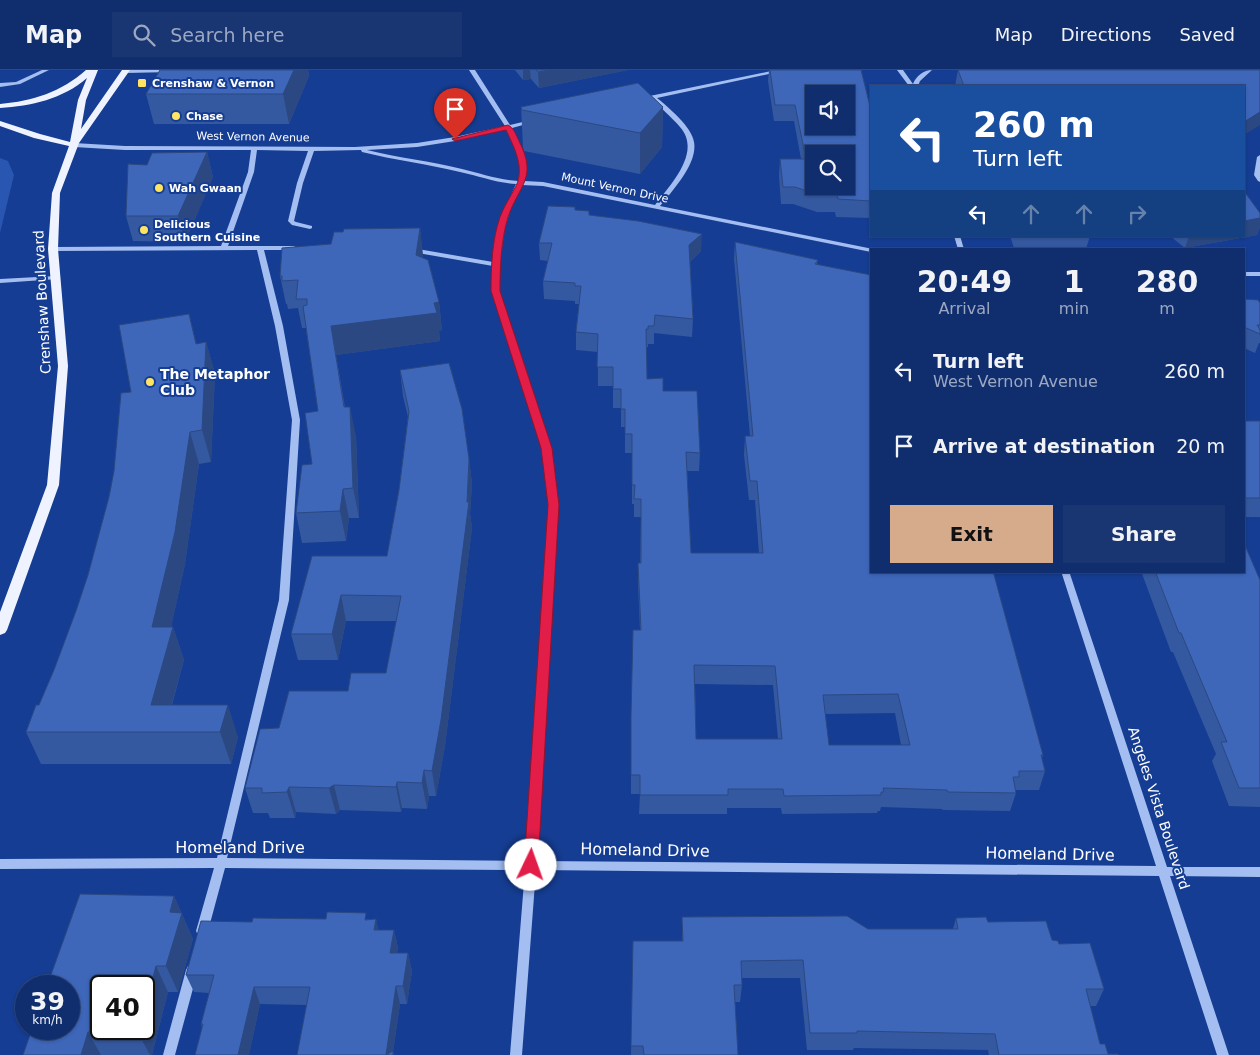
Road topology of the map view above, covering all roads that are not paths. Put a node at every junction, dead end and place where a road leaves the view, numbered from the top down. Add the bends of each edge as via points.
1 (46, 70) edge
2 (92, 70) edge
3 (126, 70) edge
4 (172, 70) edge
5 (472, 70) edge
6 (784, 70) edge
7 (900, 70) edge
8 (929, 70) edge
9 (0, 85) edge
10 (913, 85) edge
11 (914, 85) edge
12 (653, 97) junction
13 (634, 101) edge
14 (0, 106) edge
15 (537, 121) edge
16 (0, 123) edge
17 (508, 128) junction
18 (74, 145) junction
19 (254, 148) junction
20 (312, 149) junction
21 (355, 149) junction
22 (1260, 157) edge
23 (1260, 180) edge
24 (522, 183) junction
25 (656, 207) junction
26 (310, 227) dead end
27 (224, 247) junction
28 (260, 248) junction
29 (300, 248) edge
30 (53, 249) junction
31 (400, 250) edge
32 (870, 250) edge
33 (496, 264) junction
34 (1245, 274) edge
35 (1260, 274) edge
36 (56, 278) junction
37 (0, 281) edge
38 (1067, 573) edge
39 (0, 630) edge
40 (221, 863) junction
41 (0, 864) edge
42 (531, 865) junction
43 (1164, 872) junction
44 (1260, 872) edge
45 (199, 941) edge
46 (194, 960) edge
47 (169, 1055) edge
48 (516, 1055) edge
49 (1223, 1055) edge

1 - 9 street via 20,82
2 - 14 main road via 60,93 24,104
2 - 18 main road, Crenshaw Boulevard via 82,100
3 - 4 street
3 - 18 main road, Crenshaw Boulevard
5 - 17 street
6 - 12 street
7 - 10 street
8 - 11 street
12 - 13 street
12 - 25 street via 688,134 692,146 685,167
15 - 17 street, West Vernon Avenue
16 - 18 main road, West Vernon Avenue
17 - 21 street, West Vernon Avenue via 417,145
17 - 24 street via 519,149
18 - 19 street, West Vernon Avenue
18 - 30 main road, Crenshaw Boulevard via 56,193
19 - 20 street, West Vernon Avenue
19 - 27 street via 251,172
20 - 21 street, West Vernon Avenue
20 - 26 street via 291,221
21 - 24 street, Mount Vernon Drive
22 - 23 street via 1257,175
24 - 25 street, Mount Vernon Drive via 537,183
24 - 33 street via 504,217
25 - 32 street, Mount Vernon Drive
27 - 28 street
27 - 30 street
28 - 29 street
28 - 40 street via 279,326 296,420 284,600
30 - 36 main road, Crenshaw Boulevard
31 - 33 street
33 - 42 street via 495,291 546,448 554,505
34 - 35 street
36 - 37 street
36 - 39 main road, Crenshaw Boulevard via 63,366 53,485
38 - 43 street, Angeles Vista Boulevard
40 - 41 street, Homeland Drive
40 - 42 street, Homeland Drive
40 - 45 street
42 - 43 street, Homeland Drive
42 - 48 street
43 - 44 street, Homeland Drive
43 - 49 street, Angeles Vista Boulevard
46 - 47 street

